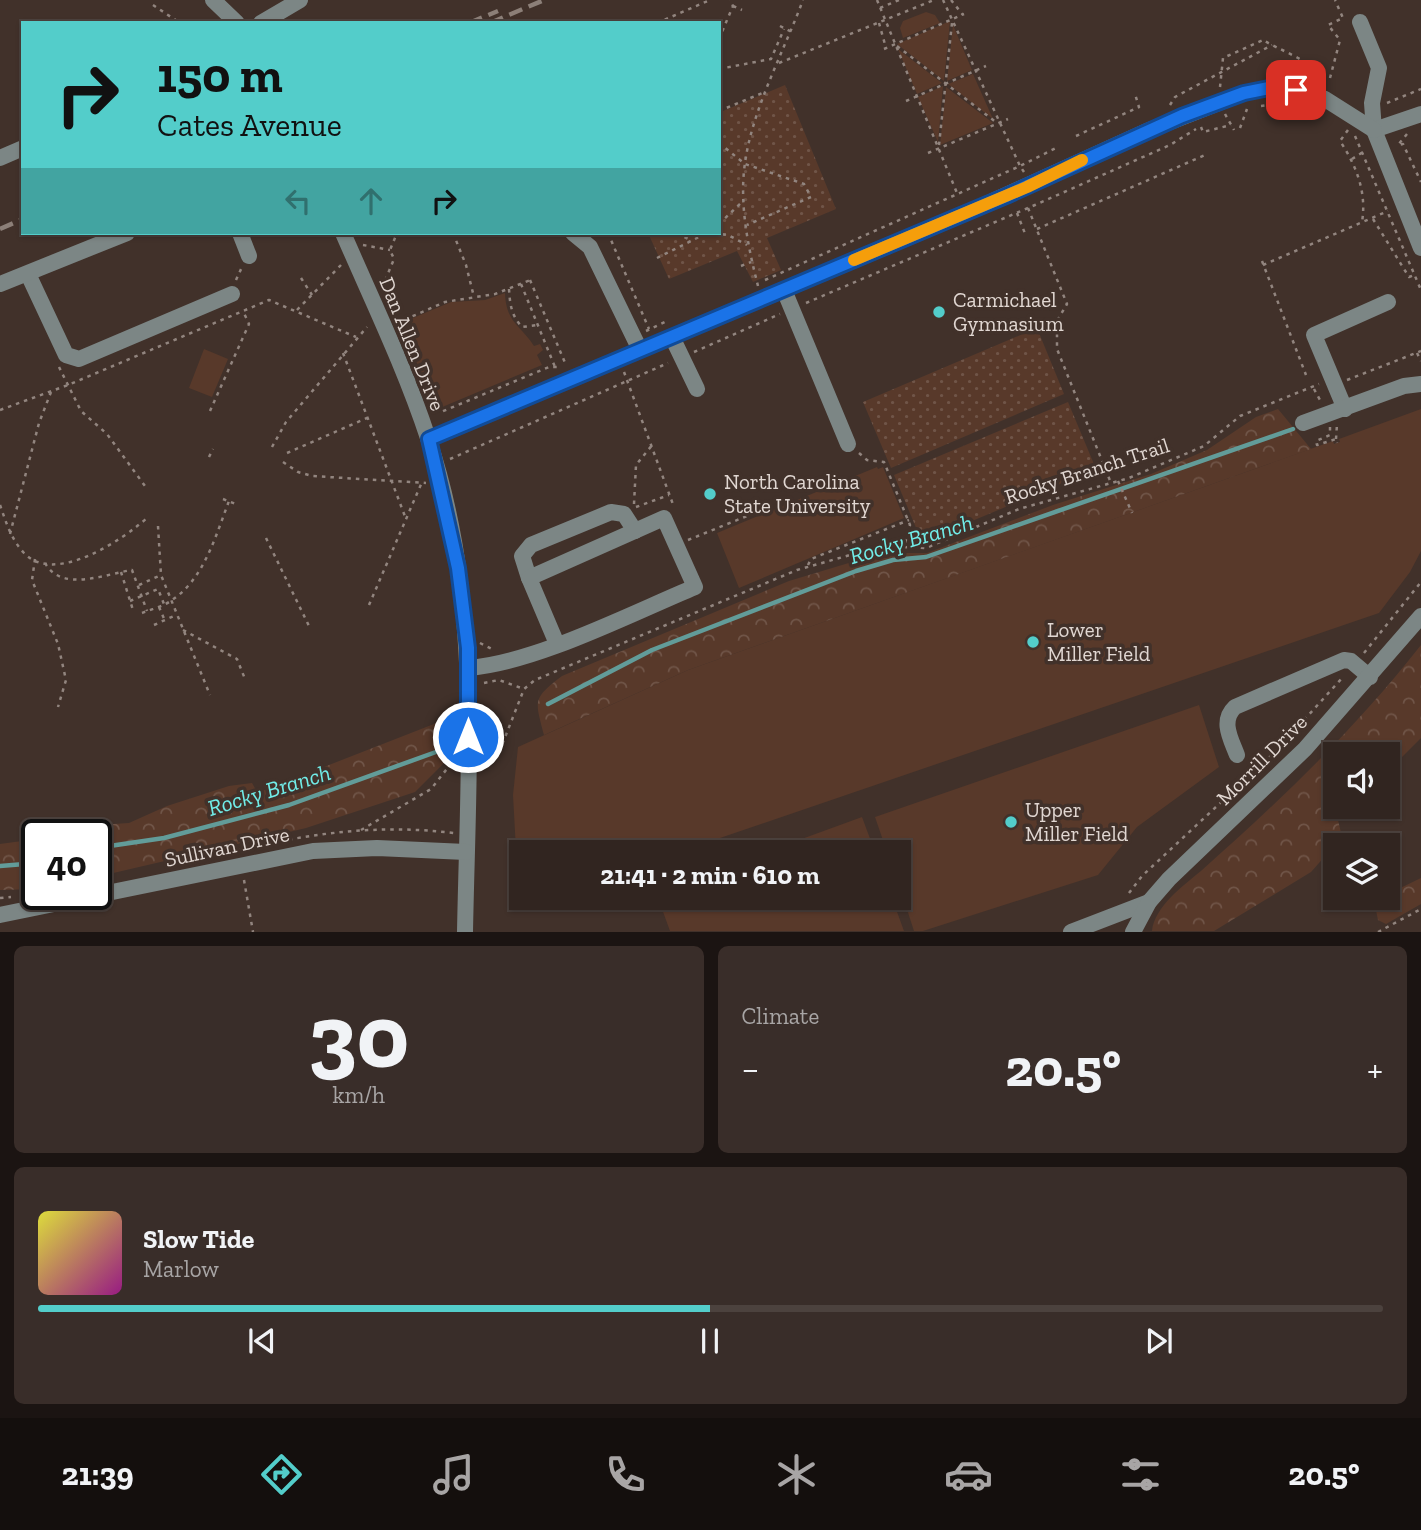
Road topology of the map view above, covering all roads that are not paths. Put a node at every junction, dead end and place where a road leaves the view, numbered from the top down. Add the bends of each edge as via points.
1 (213, 0) edge
2 (300, 0) edge
3 (235, 21) edge
4 (264, 21) edge
5 (1360, 22) dead end
6 (1421, 114) edge
7 (1374, 130) junction
8 (21, 149) edge
9 (0, 158) edge
10 (122, 235) edge
11 (241, 235) edge
12 (344, 235) edge
13 (575, 235) edge
14 (1421, 248) edge
15 (249, 256) road end
16 (28, 274) junction
17 (0, 284) edge
18 (784, 290) junction
19 (232, 293) road end
20 (1388, 302) dead end
21 (671, 337) junction
22 (636, 343) junction
23 (1421, 384) edge
24 (697, 388) dead end
25 (1345, 409) junction
26 (1303, 423) dead end
27 (429, 439) junction
28 (848, 444) road end
29 (635, 531) junction
30 (528, 578) junction
31 (1421, 616) edge
32 (557, 644) junction
33 (468, 668) junction
34 (1370, 677) junction
35 (1237, 755) dead end
36 (466, 852) junction
37 (1149, 902) junction
38 (0, 915) edge
39 (1084, 930) edge
40 (465, 932) edge
41 (1133, 932) edge

1 - 3 street
2 - 4 street
5 - 7 street via 1378,68 1371,103
6 - 7 street
7 - 14 street
7 - 18 street via 1325,99 1296,90 1269,88 1244,93
8 - 9 street
10 - 16 street
11 - 15 street
12 - 27 street, Dan Allen Drive
13 - 22 street via 590,247
16 - 17 street
16 - 19 street via 66,355 79,359
18 - 21 street
18 - 28 street
20 - 25 street via 1314,335
21 - 22 street
21 - 24 street
22 - 27 street
23 - 25 street
25 - 26 street
27 - 33 street, Dan Allen Drive via 458,568
29 - 30 street
29 - 30 street via 624,514 611,512 531,545 522,556
29 - 32 street via 664,518 695,587
30 - 32 street
31 - 34 street, Morrill Drive
32 - 33 street via 508,662
33 - 36 street, Dan Allen Drive
34 - 35 street via 1344,660 1235,707 1226,724
34 - 37 street, Morrill Drive via 1271,783
36 - 38 street, Sullivan Drive via 313,851
36 - 40 street, Dan Allen Drive
37 - 39 street
37 - 41 street, Morrill Drive

